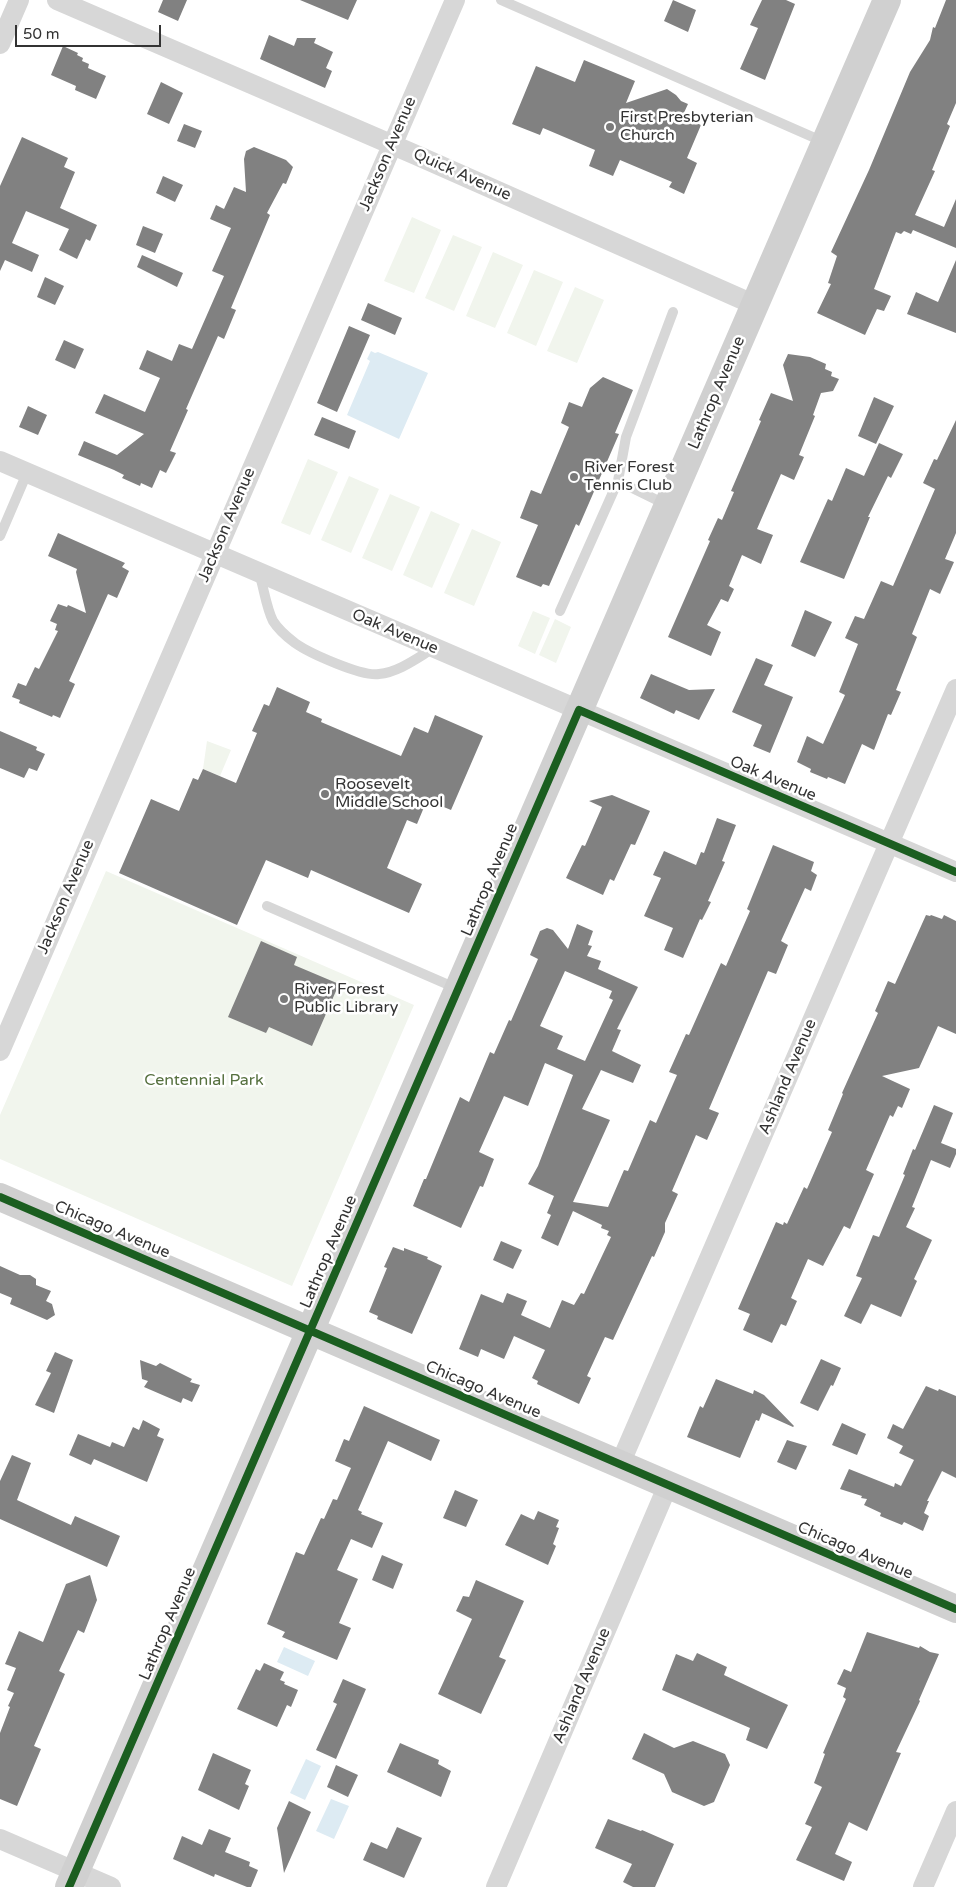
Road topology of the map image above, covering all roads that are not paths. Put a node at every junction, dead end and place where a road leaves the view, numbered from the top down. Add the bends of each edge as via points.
1 (19, 0) edge
2 (57, 0) edge
3 (455, 0) edge
4 (502, 0) edge
5 (887, 0) edge
6 (0, 44) edge
7 (825, 143) junction
8 (392, 144) junction
9 (755, 305) junction
10 (673, 312) dead end
11 (0, 461) edge
12 (27, 473) junction
13 (618, 481) junction
14 (668, 505) junction
15 (0, 536) edge
16 (215, 554) junction
17 (259, 573) junction
18 (560, 611) dead end
19 (434, 648) junction
20 (956, 689) edge
21 (579, 710) junction
22 (889, 844) junction
23 (956, 872) edge
24 (267, 906) dead end
25 (458, 989) junction
26 (0, 1051) edge
27 (0, 1197) edge
28 (310, 1330) junction
29 (620, 1464) junction
30 (668, 1485) junction
31 (956, 1609) edge
32 (956, 1811) edge
33 (0, 1839) edge
34 (72, 1879) edge
35 (111, 1887) edge
36 (496, 1887) edge
37 (923, 1887) edge

1 - 6 street
2 - 8 street, Quick Avenue
3 - 8 street, Jackson Avenue
4 - 7 lane
5 - 7 street, Lathrop Avenue
7 - 9 street, Lathrop Avenue
8 - 9 street, Quick Avenue
8 - 16 street, Jackson Avenue
9 - 14 street, Lathrop Avenue
10 - 13 lane via 626,437
11 - 12 street, Oak Avenue
12 - 15 lane
12 - 16 street, Oak Avenue
13 - 14 lane
13 - 18 lane
14 - 21 street, Lathrop Avenue
16 - 17 street, Oak Avenue
16 - 26 street, Jackson Avenue
17 - 19 street, Oak Avenue
17 - 19 lane via 274,621 282,632 296,643 336,663 378,675 393,671
19 - 21 street, Oak Avenue
20 - 22 street, Ashland Avenue
21 - 22 street, Oak Avenue
21 - 25 street, Lathrop Avenue
22 - 23 street, Oak Avenue
22 - 29 street, Ashland Avenue
24 - 25 lane
25 - 28 street, Lathrop Avenue
27 - 28 street, Chicago Avenue
28 - 29 street, Chicago Avenue
28 - 34 street, Lathrop Avenue
29 - 30 street, Chicago Avenue
30 - 31 street, Chicago Avenue
30 - 36 street, Ashland Avenue
32 - 37 street
33 - 34 street
34 - 35 street

